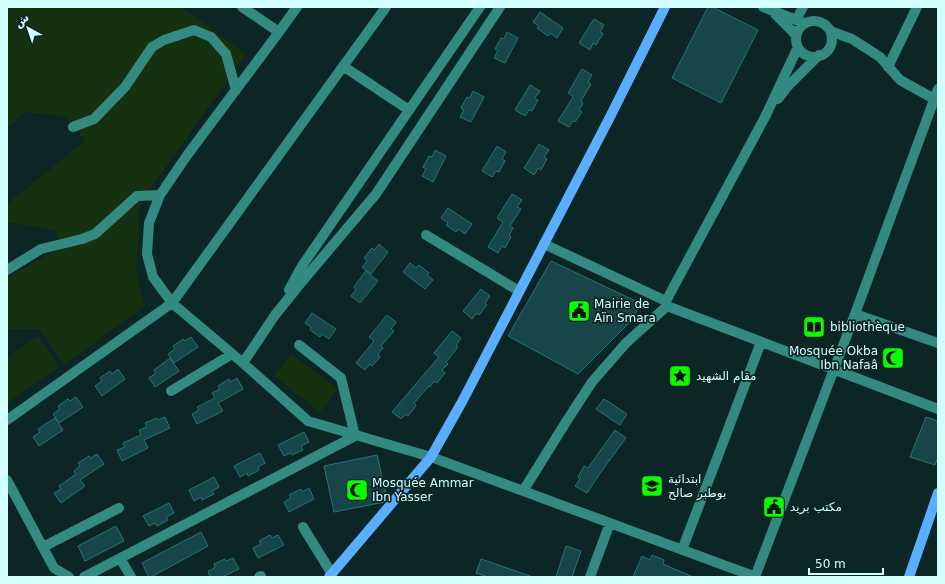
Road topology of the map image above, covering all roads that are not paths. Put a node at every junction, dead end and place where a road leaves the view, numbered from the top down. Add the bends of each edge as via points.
1 (242, 7) edge
2 (297, 7) edge
3 (386, 7) edge
4 (480, 7) edge
5 (500, 7) edge
6 (665, 7) edge
7 (803, 7) edge
8 (917, 7) edge
9 (767, 9) edge
10 (800, 22) junction
11 (830, 31) junction
12 (279, 32) junction
13 (796, 35) junction
14 (798, 47) junction
15 (819, 55) junction
16 (343, 66) junction
17 (888, 67) junction
18 (938, 89) edge
19 (236, 90) junction
20 (936, 100) edge
21 (409, 110) junction
22 (765, 117) junction
23 (73, 127) dead end
24 (160, 195) junction
25 (426, 235) dead end
26 (544, 244) junction
27 (7, 270) edge
28 (520, 291) junction
29 (172, 303) junction
30 (666, 304) junction
31 (855, 314) junction
32 (275, 315) junction
33 (761, 342) junction
34 (938, 343) edge
35 (298, 345) dead end
36 (232, 354) junction
37 (243, 363) junction
38 (834, 369) junction
39 (171, 391) dead end
40 (938, 409) edge
41 (7, 420) edge
42 (355, 436) junction
43 (431, 457) junction
44 (7, 480) edge
45 (523, 491) junction
46 (938, 494) edge
47 (119, 508) dead end
48 (610, 523) junction
49 (303, 527) dead end
50 (43, 547) junction
51 (682, 550) junction
52 (120, 558) junction
53 (733, 573) edge
54 (331, 575) edge
55 (69, 577) edge
56 (84, 577) edge
57 (131, 577) edge
58 (590, 577) edge
59 (756, 577) edge
60 (909, 577) edge

1 - 12 street
2 - 12 street
3 - 16 street
4 - 21 street
5 - 32 street via 376,194
6 - 26 main road
7 - 10 street
8 - 17 street
9 - 10 street
9 - 13 street
10 - 11 street via 816,21
10 - 13 street
11 - 15 street via 831,43
11 - 17 street via 852,39 880,57
12 - 19 street
13 - 14 street
14 - 15 street via 810,56
14 - 22 street
15 - 22 street via 788,86
16 - 21 street
16 - 29 street
17 - 20 street via 900,80
18 - 20 street
19 - 23 street via 226,54 211,37 194,30 152,47 125,87 94,118
19 - 24 street
20 - 31 street
21 - 32 street via 302,266
22 - 30 street
24 - 27 street via 137,196 95,234 42,249
24 - 29 street via 149,223 147,254 153,277
25 - 28 street
26 - 28 main road
26 - 30 street
28 - 43 main road
29 - 36 street
29 - 41 street
30 - 33 street
30 - 45 street via 626,343 592,382
31 - 34 street
31 - 38 street
32 - 37 street
33 - 38 street
33 - 51 street
35 - 42 street via 341,378
36 - 37 street
36 - 39 street
37 - 42 street via 308,421
38 - 40 street
38 - 59 street
42 - 43 street
42 - 52 street
43 - 45 street
43 - 54 main road
44 - 50 street
45 - 48 street
46 - 60 main road
47 - 50 street
48 - 51 street
48 - 58 street
49 - 54 street
50 - 55 street via 54,568
51 - 53 street
52 - 56 street
52 - 57 street
53 - 59 street

